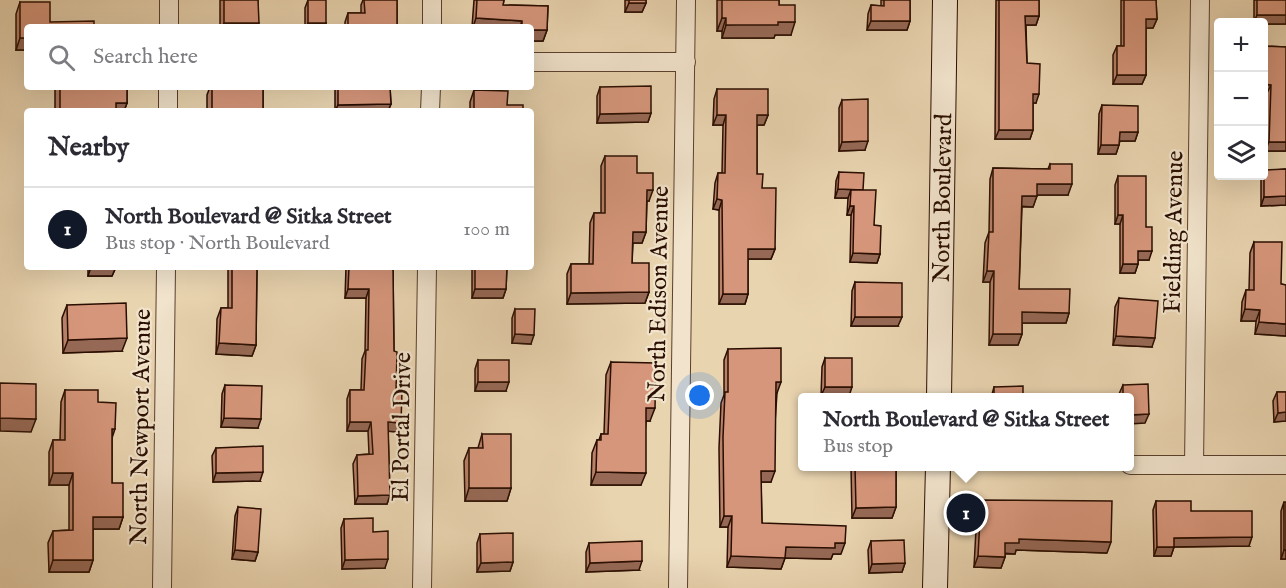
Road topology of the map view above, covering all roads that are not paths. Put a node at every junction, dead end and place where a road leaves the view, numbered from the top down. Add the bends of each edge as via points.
1 (169, 0) edge
2 (432, 0) edge
3 (686, 0) edge
4 (945, 0) edge
5 (1200, 0) edge
6 (169, 24) edge
7 (432, 24) edge
8 (534, 62) edge
9 (686, 62) junction
10 (168, 90) edge
11 (431, 90) edge
12 (168, 108) edge
13 (430, 108) edge
14 (166, 270) edge
15 (428, 270) edge
16 (939, 393) edge
17 (1134, 465) edge
18 (1194, 465) junction
19 (1286, 465) edge
20 (938, 471) edge
21 (162, 588) edge
22 (422, 588) edge
23 (678, 588) edge
24 (936, 588) edge

1 - 6 street
2 - 7 street
3 - 9 street, North Edison Avenue
4 - 16 street, North Boulevard
5 - 18 street, Fielding Avenue
8 - 9 street
9 - 23 street, North Edison Avenue
10 - 12 street
11 - 13 street
14 - 21 street, North Newport Avenue
15 - 22 street, El Portal Drive
17 - 18 street
18 - 19 street
20 - 24 street

